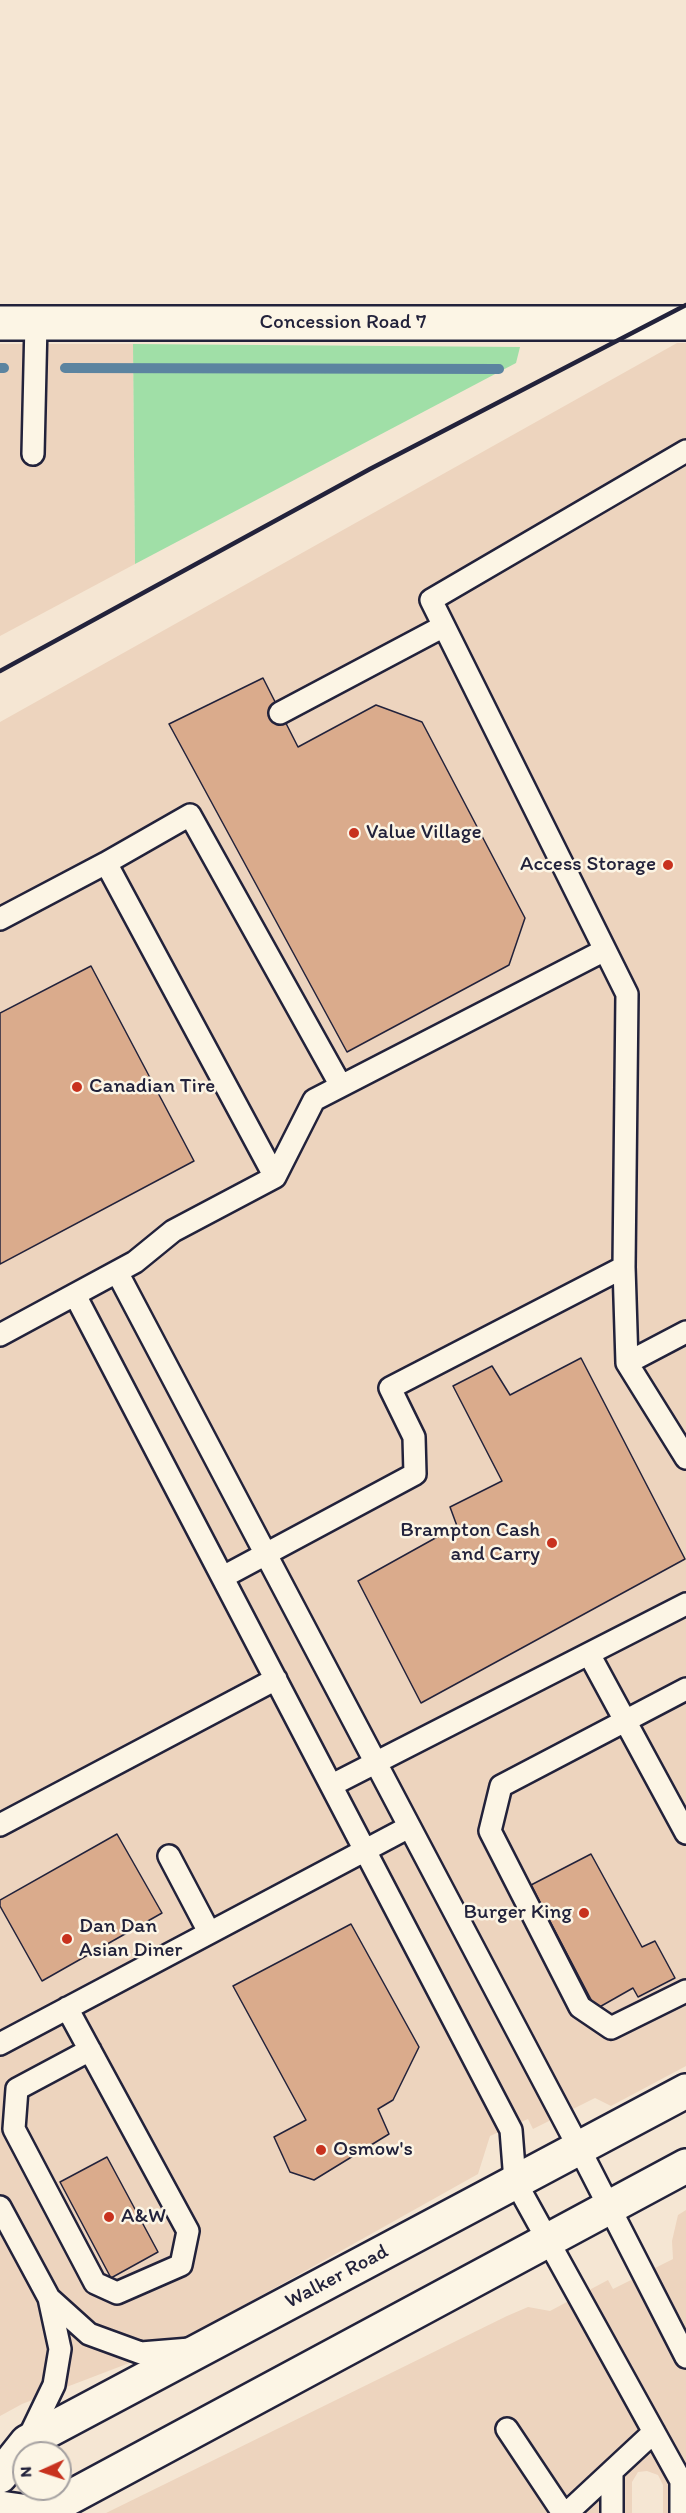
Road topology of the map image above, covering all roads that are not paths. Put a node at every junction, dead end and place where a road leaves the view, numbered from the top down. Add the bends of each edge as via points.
1 (0, 323) edge
2 (36, 323) junction
3 (686, 323) edge
4 (686, 451) edge
5 (33, 454) dead end
6 (444, 626) junction
7 (280, 713) dead end
8 (106, 863) junction
9 (0, 919) edge
10 (605, 950) junction
11 (341, 1086) junction
12 (275, 1177) junction
13 (624, 1267) junction
14 (117, 1272) junction
15 (75, 1295) junction
16 (686, 1332) edge
17 (0, 1335) edge
18 (627, 1363) junction
19 (686, 1458) edge
20 (265, 1554) junction
21 (223, 1577) junction
22 (686, 1604) edge
23 (589, 1654) junction
24 (276, 1679) junction
25 (686, 1689) edge
26 (625, 1721) junction
27 (376, 1763) junction
28 (332, 1785) junction
29 (0, 1825) edge
30 (409, 1827) junction
31 (686, 1833) edge
32 (365, 1850) junction
33 (169, 1856) dead end
34 (209, 1932) junction
35 (686, 1991) edge
36 (67, 2008) junction
37 (0, 2044) edge
38 (90, 2050) junction
39 (686, 2091) edge
40 (579, 2148) junction
41 (686, 2166) edge
42 (515, 2181) junction
43 (0, 2207) edge
44 (609, 2207) junction
45 (548, 2240) junction
46 (49, 2298) junction
47 (204, 2348) junction
48 (686, 2357) edge
49 (507, 2429) dead end
50 (654, 2432) junction
51 (27, 2441) edge
52 (29, 2441) edge
53 (12, 2461) edge
54 (612, 2472) junction
55 (0, 2476) edge
56 (0, 2508) edge
57 (36, 2513) edge
58 (41, 2513) edge
59 (565, 2513) edge
60 (612, 2513) edge
61 (681, 2513) edge

1 - 2 main road, Concession Road 7
2 - 3 main road, Concession Road 7
2 - 5 lane
4 - 6 lane via 430,600
6 - 7 lane
6 - 10 lane
8 - 9 lane
8 - 11 lane via 190,815
8 - 12 lane
10 - 11 lane
10 - 13 lane via 627,994
11 - 12 lane via 314,1100
12 - 14 lane via 173,1231
13 - 18 lane
13 - 20 lane via 390,1388 414,1437 415,1474
14 - 15 lane
14 - 20 lane
15 - 17 lane
15 - 21 lane
16 - 18 lane
18 - 19 lane
20 - 21 lane
20 - 27 lane
21 - 24 lane
22 - 23 lane
23 - 26 lane
23 - 27 lane
24 - 28 lane
24 - 29 lane
25 - 26 lane
26 - 31 lane
26 - 35 lane via 501,1786 490,1831 580,2007 611,2028
27 - 28 lane
27 - 30 lane
28 - 32 lane
30 - 32 lane
30 - 40 lane
32 - 34 lane
32 - 42 lane via 511,2130
33 - 34 lane
34 - 36 lane
36 - 37 lane
36 - 38 lane
38 - 38 lane via 17,2089 15,2129 95,2283 117,2294 181,2265 188,2231
39 - 40 main road, Walker Road
40 - 42 main road, Walker Road
40 - 44 lane
41 - 44 main road
42 - 45 lane
42 - 47 main road, Walker Road
43 - 46 lane
44 - 45 main road
44 - 48 lane
45 - 50 lane
45 - 58 main road
46 - 47 lane via 89,2334 141,2353
46 - 51 lane via 60,2349 54,2385
47 - 52 main road, Walker Road
49 - 59 lane
50 - 54 lane
50 - 61 lane via 681,2481
53 - 55 main road, Walker Road
54 - 59 lane
54 - 60 lane
56 - 57 main road

